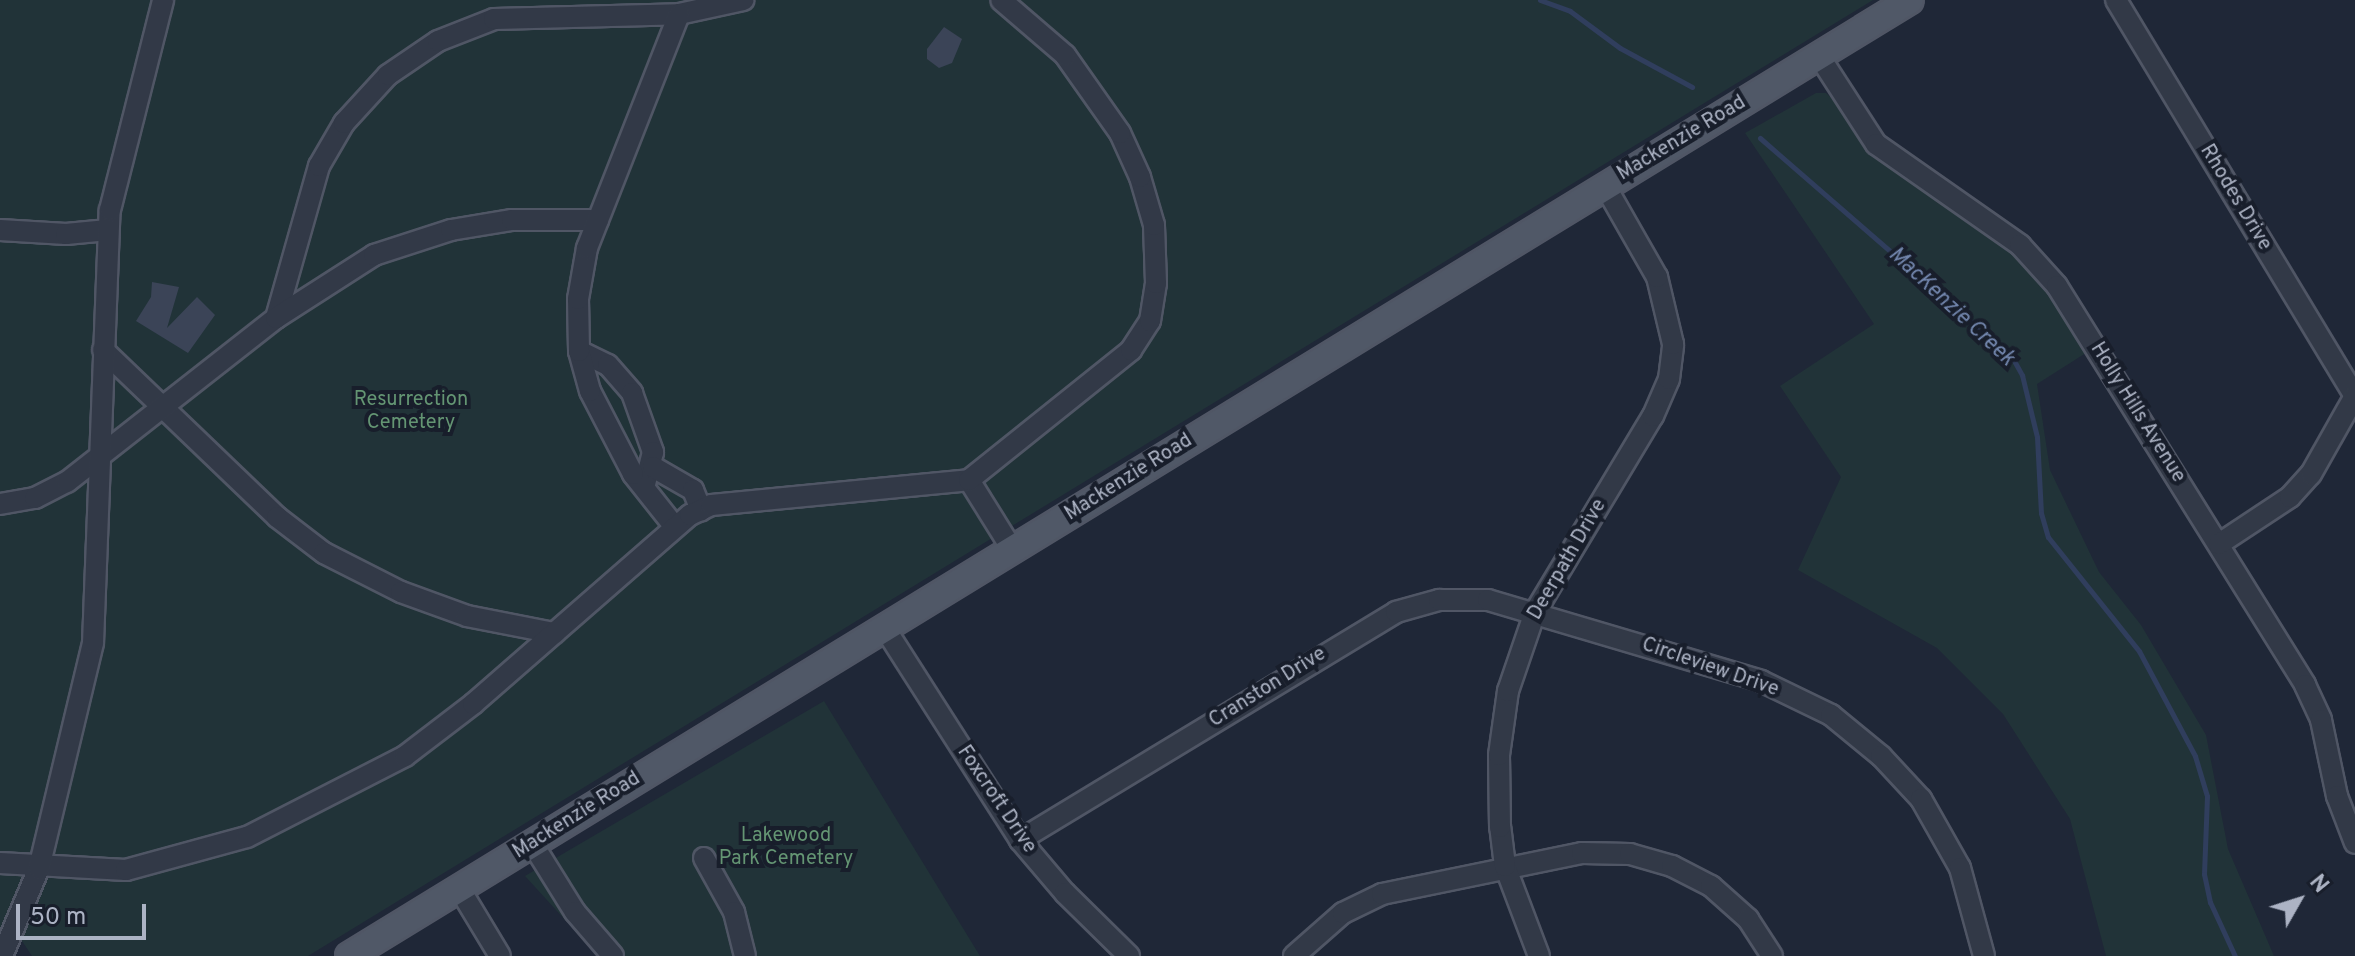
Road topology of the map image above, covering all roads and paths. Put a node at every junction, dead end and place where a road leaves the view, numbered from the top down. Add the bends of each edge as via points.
1 (163, 0) edge
2 (743, 0) edge
3 (1001, 0) edge
4 (1910, 0) edge
5 (2116, 0) edge
6 (650, 7) edge
7 (679, 14) junction
8 (1819, 56) junction
9 (1605, 186) junction
10 (598, 220) junction
11 (0, 230) edge
12 (108, 230) junction
13 (276, 318) junction
14 (103, 350) junction
15 (579, 351) junction
16 (2355, 396) edge
17 (163, 408) junction
18 (100, 456) junction
19 (653, 467) junction
20 (969, 480) junction
21 (644, 487) junction
22 (0, 504) edge
23 (701, 510) junction
24 (675, 527) junction
25 (2219, 544) junction
26 (1012, 549) junction
27 (1535, 612) junction
28 (884, 627) junction
29 (554, 633) junction
30 (1020, 840) junction
31 (532, 843) junction
32 (2355, 843) edge
33 (704, 858) dead end
34 (0, 863) edge
35 (1505, 866) junction
36 (39, 868) junction
37 (459, 888) junction
38 (2, 956) edge
39 (349, 956) edge
40 (500, 956) edge
41 (613, 956) edge
42 (745, 956) edge
43 (1129, 956) edge
44 (1294, 956) edge
45 (1539, 956) edge
46 (1772, 956) edge
47 (1984, 956) edge

1 - 12 street
2 - 7 street
3 - 20 street via 1065,55 1120,133 1154,225 1156,283 1150,321 1131,350
4 - 8 main road, Mackenzie Road
5 - 16 street, Rhodes Drive
6 - 7 street
6 - 13 street via 494,19 438,41 388,75 344,123 319,166
7 - 10 street
8 - 9 main road, Mackenzie Road
8 - 25 street, Holly Hills Avenue via 1876,144 2020,245 2057,286
9 - 26 main road, Mackenzie Road
9 - 27 street, Deerpath Drive via 1666,300 1673,344 1669,379 1653,416
10 - 13 street via 512,220 410,242 332,278
10 - 15 street via 578,299
11 - 12 street
12 - 14 street
13 - 17 street
14 - 17 street
14 - 18 street
15 - 19 street via 608,365 632,393 653,452
15 - 21 street via 607,431
16 - 25 street via 2311,474 2290,497
17 - 18 street
17 - 29 street via 277,517 324,553 401,592 467,616
18 - 22 street via 35,498
18 - 36 street via 93,643
19 - 21 street
19 - 23 street via 693,490
20 - 23 street
20 - 26 street
21 - 24 street
23 - 24 street
24 - 29 street
25 - 32 street, Holly Hills Avenue via 2321,720 2337,796
26 - 28 main road, Mackenzie Road
27 - 30 street, Cranston Drive via 1488,600 1439,600 1396,612
27 - 35 street, Deerpath Drive via 1508,691 1499,755
27 - 47 street, Circleview Drive via 1761,681 1831,715 1881,756 1921,799 1960,868
28 - 30 street, Foxcroft Drive
28 - 31 main road, Mackenzie Road
29 - 36 street via 405,756 247,837 126,870
30 - 43 street, Foxcroft Drive
31 - 37 main road, Mackenzie Road
31 - 41 street via 575,912
33 - 42 street via 734,912
34 - 36 street
35 - 44 street via 1382,894 1343,913
35 - 45 street, Deerpath Drive
35 - 46 street via 1582,853 1630,854 1672,866 1711,886 1748,919
36 - 38 street
37 - 39 main road, Mackenzie Road
37 - 40 street

